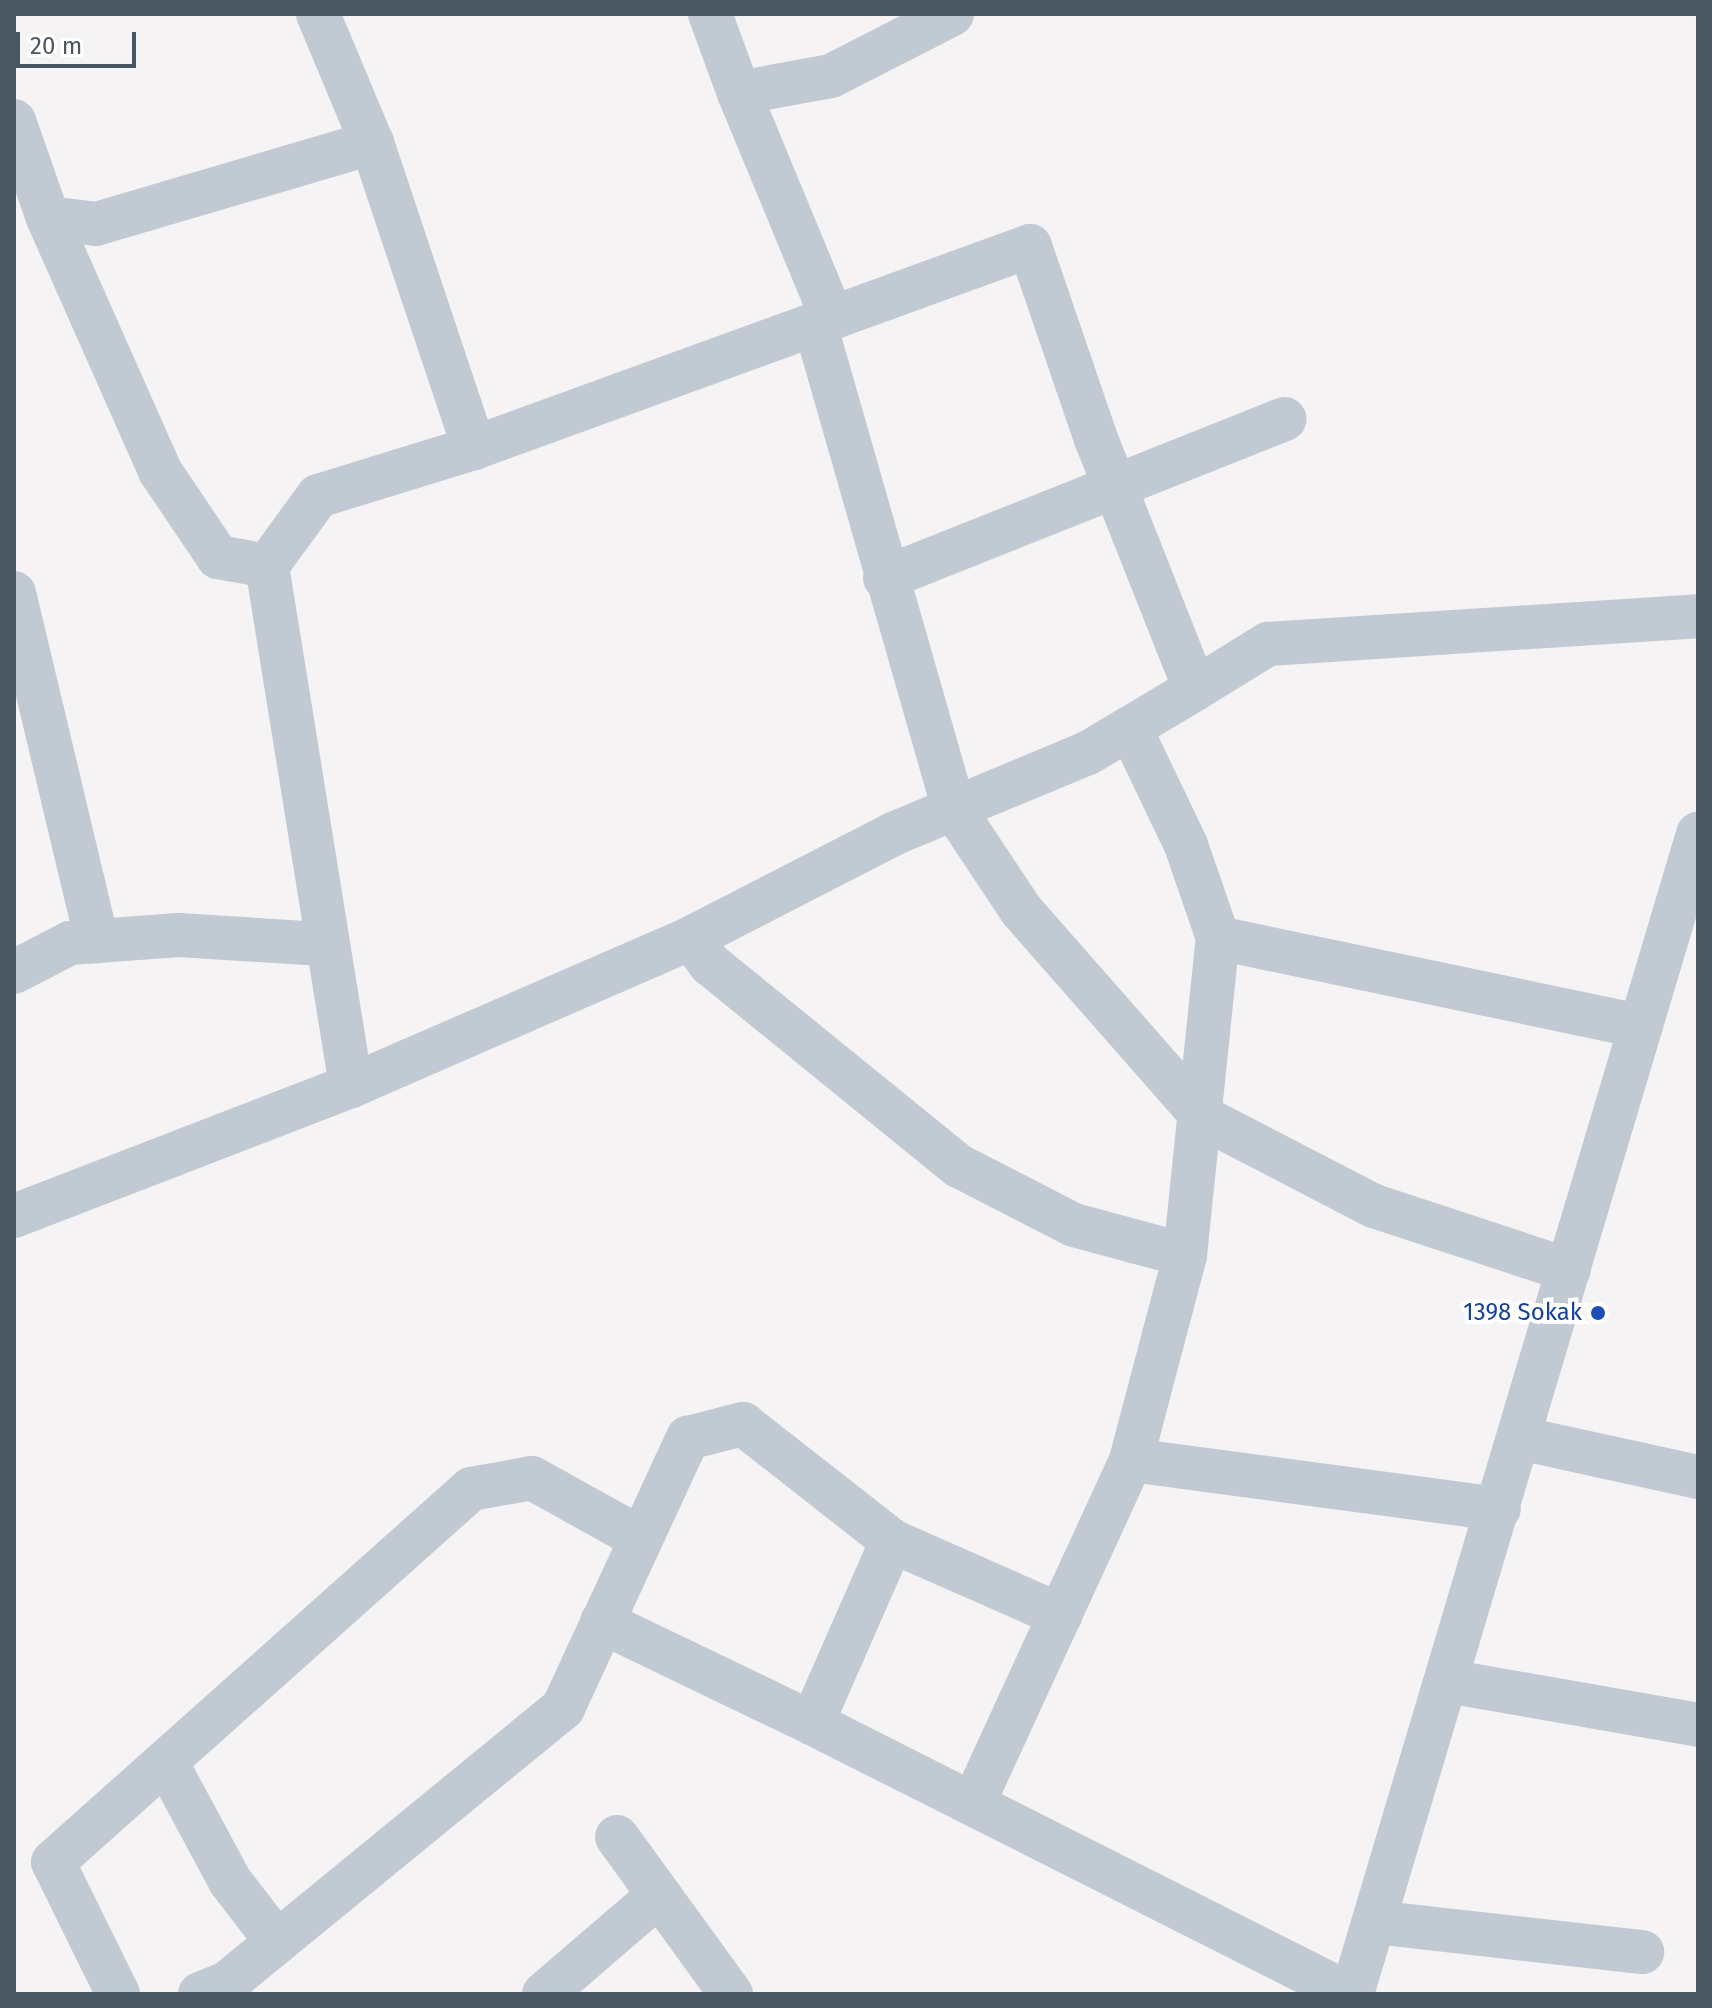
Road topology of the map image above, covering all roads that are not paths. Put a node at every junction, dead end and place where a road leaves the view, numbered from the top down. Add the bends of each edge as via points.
1 (318, 14) edge
2 (710, 14) edge
3 (952, 14) edge
4 (739, 93) junction
5 (14, 121) edge
6 (372, 143) junction
7 (48, 218) junction
8 (824, 321) junction
9 (1284, 419) dead end
10 (474, 448) junction
11 (1120, 487) junction
12 (267, 566) junction
13 (885, 578) junction
14 (14, 593) edge
15 (1698, 616) edge
16 (1195, 689) junction
17 (1130, 728) junction
18 (954, 809) junction
19 (1698, 834) edge
20 (691, 938) junction
21 (1218, 938) junction
22 (97, 941) junction
23 (324, 944) junction
24 (14, 972) edge
25 (1641, 1026) junction
26 (351, 1086) junction
27 (1204, 1118) junction
28 (14, 1216) edge
29 (1185, 1255) junction
30 (1569, 1270) junction
31 (1519, 1438) junction
32 (1131, 1460) junction
33 (1698, 1477) edge
34 (1499, 1509) junction
35 (640, 1538) junction
36 (892, 1541) junction
37 (1060, 1615) junction
38 (602, 1622) junction
39 (1447, 1681) junction
40 (812, 1723) junction
41 (1698, 1725) edge
42 (166, 1762) junction
43 (973, 1804) junction
44 (617, 1837) dead end
45 (659, 1895) junction
46 (1374, 1922) junction
47 (277, 1942) junction
48 (1642, 1952) dead end
49 (118, 1994) edge
50 (200, 1994) edge
51 (544, 1994) edge
52 (731, 1994) edge
53 (1351, 1994) edge

1 - 6 street
2 - 4 street
3 - 4 street via 831,76
4 - 8 street
5 - 7 street
6 - 7 street via 96,224
6 - 10 street
7 - 12 street via 160,471 218,557
8 - 10 street
8 - 11 street via 1030,246 1096,439
8 - 13 street
9 - 11 street
10 - 12 street via 318,496
11 - 13 street
11 - 16 street
12 - 23 street
13 - 18 street
14 - 22 street
15 - 16 street via 1268,644
16 - 17 street
17 - 18 street
17 - 21 street via 1186,845
18 - 20 street
18 - 27 street via 1021,910
19 - 25 street
20 - 26 street
20 - 29 street via 710,964 959,1166 1074,1225
21 - 25 street
21 - 27 street
22 - 23 street via 179,935
22 - 24 street via 70,943
23 - 26 street
25 - 30 street
26 - 28 street
27 - 29 street
27 - 30 street via 1374,1206
29 - 32 street
30 - 31 street
31 - 33 street
31 - 34 street
32 - 34 street
32 - 37 street
34 - 39 street
35 - 36 street via 688,1438 743,1424
35 - 38 street
35 - 42 street via 532,1478 471,1489
36 - 37 street
36 - 40 street
37 - 43 street
38 - 40 street
38 - 47 street via 563,1708
39 - 41 street
39 - 46 street
40 - 43 street
42 - 47 street via 230,1881
42 - 49 street via 53,1862
43 - 53 street
44 - 45 street
45 - 51 street
45 - 52 street
46 - 48 street
46 - 53 street
47 - 50 street via 227,1983

